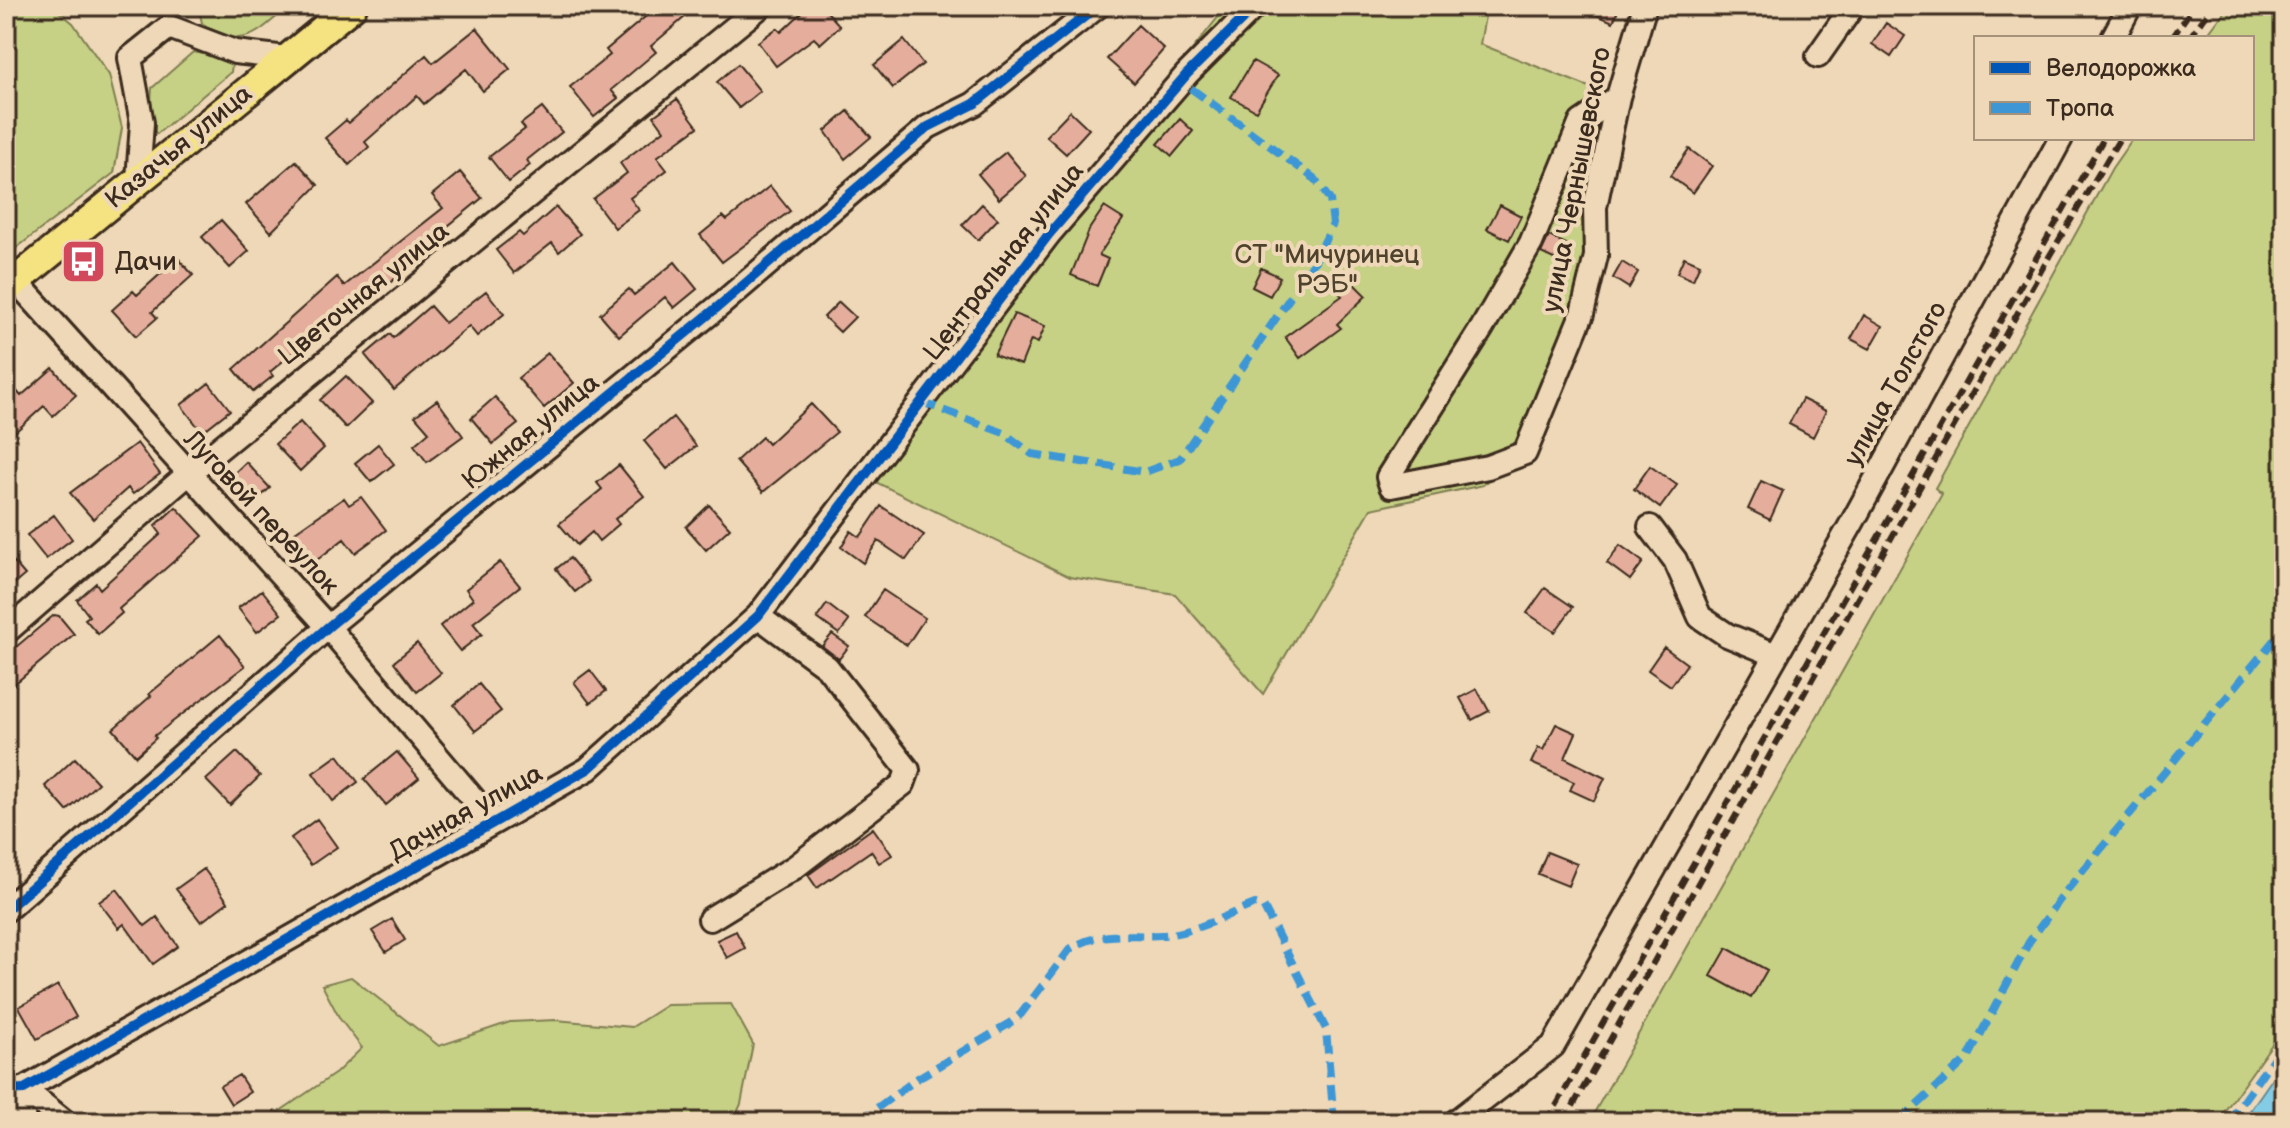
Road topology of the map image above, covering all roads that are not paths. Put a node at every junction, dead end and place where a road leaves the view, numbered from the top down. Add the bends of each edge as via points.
1 (352, 6) edge
2 (761, 6) edge
3 (1098, 6) edge
4 (1645, 6) edge
5 (1853, 6) edge
6 (2130, 6) edge
7 (1247, 9) edge
8 (2114, 36) edge
9 (1818, 56) dead end
10 (287, 58) junction
11 (1618, 97) junction
12 (2060, 140) edge
13 (138, 180) junction
14 (11, 285) edge
15 (187, 475) junction
16 (862, 479) joint
17 (1650, 527) dead end
18 (758, 616) junction
19 (328, 627) junction
20 (6, 632) edge
21 (1776, 655) junction
22 (493, 822) junction
23 (6, 910) edge
24 (710, 919) dead end
25 (15, 1089) edge
26 (1464, 1119) edge
27 (23, 1122) edge
28 (65, 1122) edge

1 - 10 main road, Казачья улица
2 - 15 street, Цветочная улица
3 - 19 street, Южная улица via 974,104 928,127
4 - 11 street, улица Чернышевского
5 - 9 street
6 - 8 street
7 - 16 street, Центральная улица via 1049,234
10 - 13 main road, Казачья улица
10 - 13 street via 235,52 169,27 130,58 142,123
11 - 11 street, улица Чернышевского via 1595,207 1596,256 1582,314 1525,453 1488,467 1391,486 1388,477 1531,243 1581,122
12 - 21 street, улица Толстого
13 - 14 main road, Казачья улица
14 - 15 street, Луговой переулок
15 - 19 street, Луговой переулок
15 - 20 street, Цветочная улица
16 - 18 street, Дачная улица
17 - 21 street via 1675,560 1700,617 1727,635
18 - 22 street, Дачная улица via 588,769
18 - 24 street via 827,667 908,770 903,784 795,867
19 - 22 street, Луговой переулок
19 - 23 street, Южная улица
21 - 26 street, улица Толстого via 1553,1046
22 - 25 street, Дачная улица
25 - 27 street
25 - 28 street

